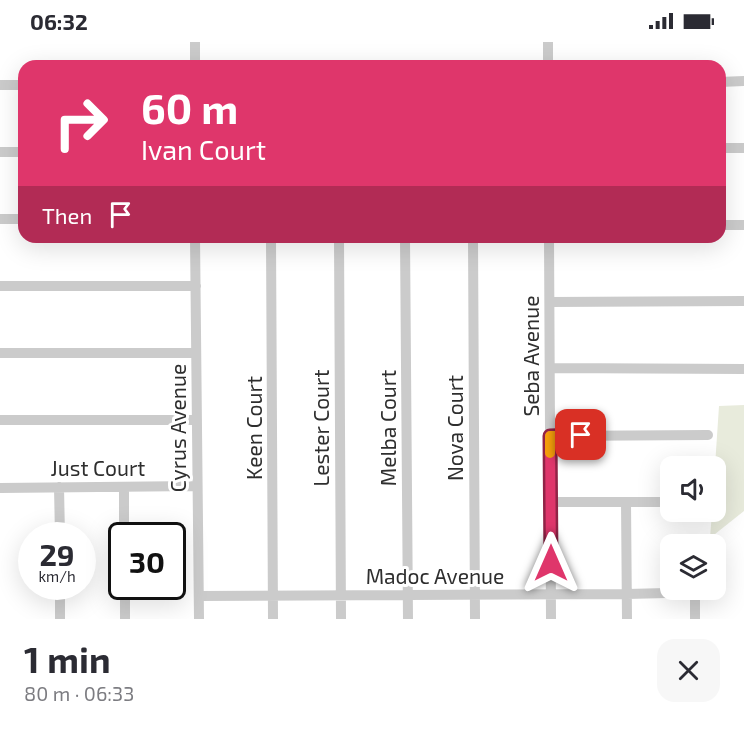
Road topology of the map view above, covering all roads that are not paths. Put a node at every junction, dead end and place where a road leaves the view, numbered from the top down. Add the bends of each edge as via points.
1 (195, 42) edge
2 (548, 42) edge
3 (195, 60) edge
4 (548, 60) edge
5 (744, 81) edge
6 (726, 82) edge
7 (0, 85) edge
8 (18, 85) edge
9 (726, 148) edge
10 (744, 148) edge
11 (0, 152) edge
12 (18, 152) edge
13 (0, 219) edge
14 (18, 219) edge
15 (726, 225) edge
16 (744, 225) edge
17 (195, 243) edge
18 (271, 243) edge
19 (339, 243) edge
20 (405, 243) edge
21 (473, 243) edge
22 (549, 243) edge
23 (0, 286) edge
24 (196, 286) junction
25 (744, 301) edge
26 (550, 302) junction
27 (0, 353) edge
28 (196, 353) junction
29 (550, 368) junction
30 (744, 369) edge
31 (0, 420) edge
32 (197, 420) junction
33 (708, 435) dead end
34 (550, 436) junction
35 (197, 486) junction
36 (59, 487) junction
37 (124, 487) junction
38 (0, 488) edge
39 (552, 502) junction
40 (626, 502) junction
41 (660, 502) edge
42 (60, 522) edge
43 (124, 522) edge
44 (551, 594) junction
45 (627, 594) junction
46 (660, 594) edge
47 (340, 595) junction
48 (408, 595) junction
49 (474, 595) junction
50 (199, 596) junction
51 (273, 596) junction
52 (60, 600) edge
53 (125, 600) edge
54 (695, 600) edge
55 (60, 619) edge
56 (125, 619) edge
57 (199, 619) edge
58 (273, 619) edge
59 (340, 619) edge
60 (408, 619) edge
61 (475, 619) edge
62 (551, 619) edge
63 (627, 619) edge
64 (695, 619) edge

1 - 3 street
2 - 4 street
5 - 6 street
7 - 8 street
9 - 10 street
11 - 12 street
13 - 14 street
15 - 16 street
17 - 24 street, Cyrus Avenue
18 - 51 street, Keen Court
19 - 47 street, Lester Court
20 - 48 street, Melba Court
21 - 49 street, Nova Court
22 - 26 street, Seba Avenue
23 - 24 street
24 - 28 street, Cyrus Avenue
25 - 26 street
26 - 29 street, Seba Avenue
27 - 28 street
28 - 32 street, Cyrus Avenue
29 - 30 street
29 - 34 street, Seba Avenue
31 - 32 street
32 - 35 street, Cyrus Avenue
33 - 34 street
34 - 39 street, Seba Avenue
35 - 37 street, Just Court
35 - 50 street, Cyrus Avenue
36 - 37 street, Just Court
36 - 38 street, Just Court
36 - 42 street
37 - 43 street
39 - 40 street
39 - 44 street, Seba Avenue
40 - 41 street
40 - 45 street
44 - 45 street, Madoc Avenue
44 - 49 street, Madoc Avenue
44 - 62 street, Seba Avenue
45 - 46 street, Madoc Avenue
45 - 63 street
47 - 48 street, Madoc Avenue
47 - 51 street, Madoc Avenue
47 - 59 street, Lester Court
48 - 49 street, Madoc Avenue
48 - 60 street, Melba Court
49 - 61 street, Nova Court
50 - 51 street, Madoc Avenue
50 - 57 street, Cyrus Avenue
51 - 58 street, Keen Court
52 - 55 street
53 - 56 street
54 - 64 street

